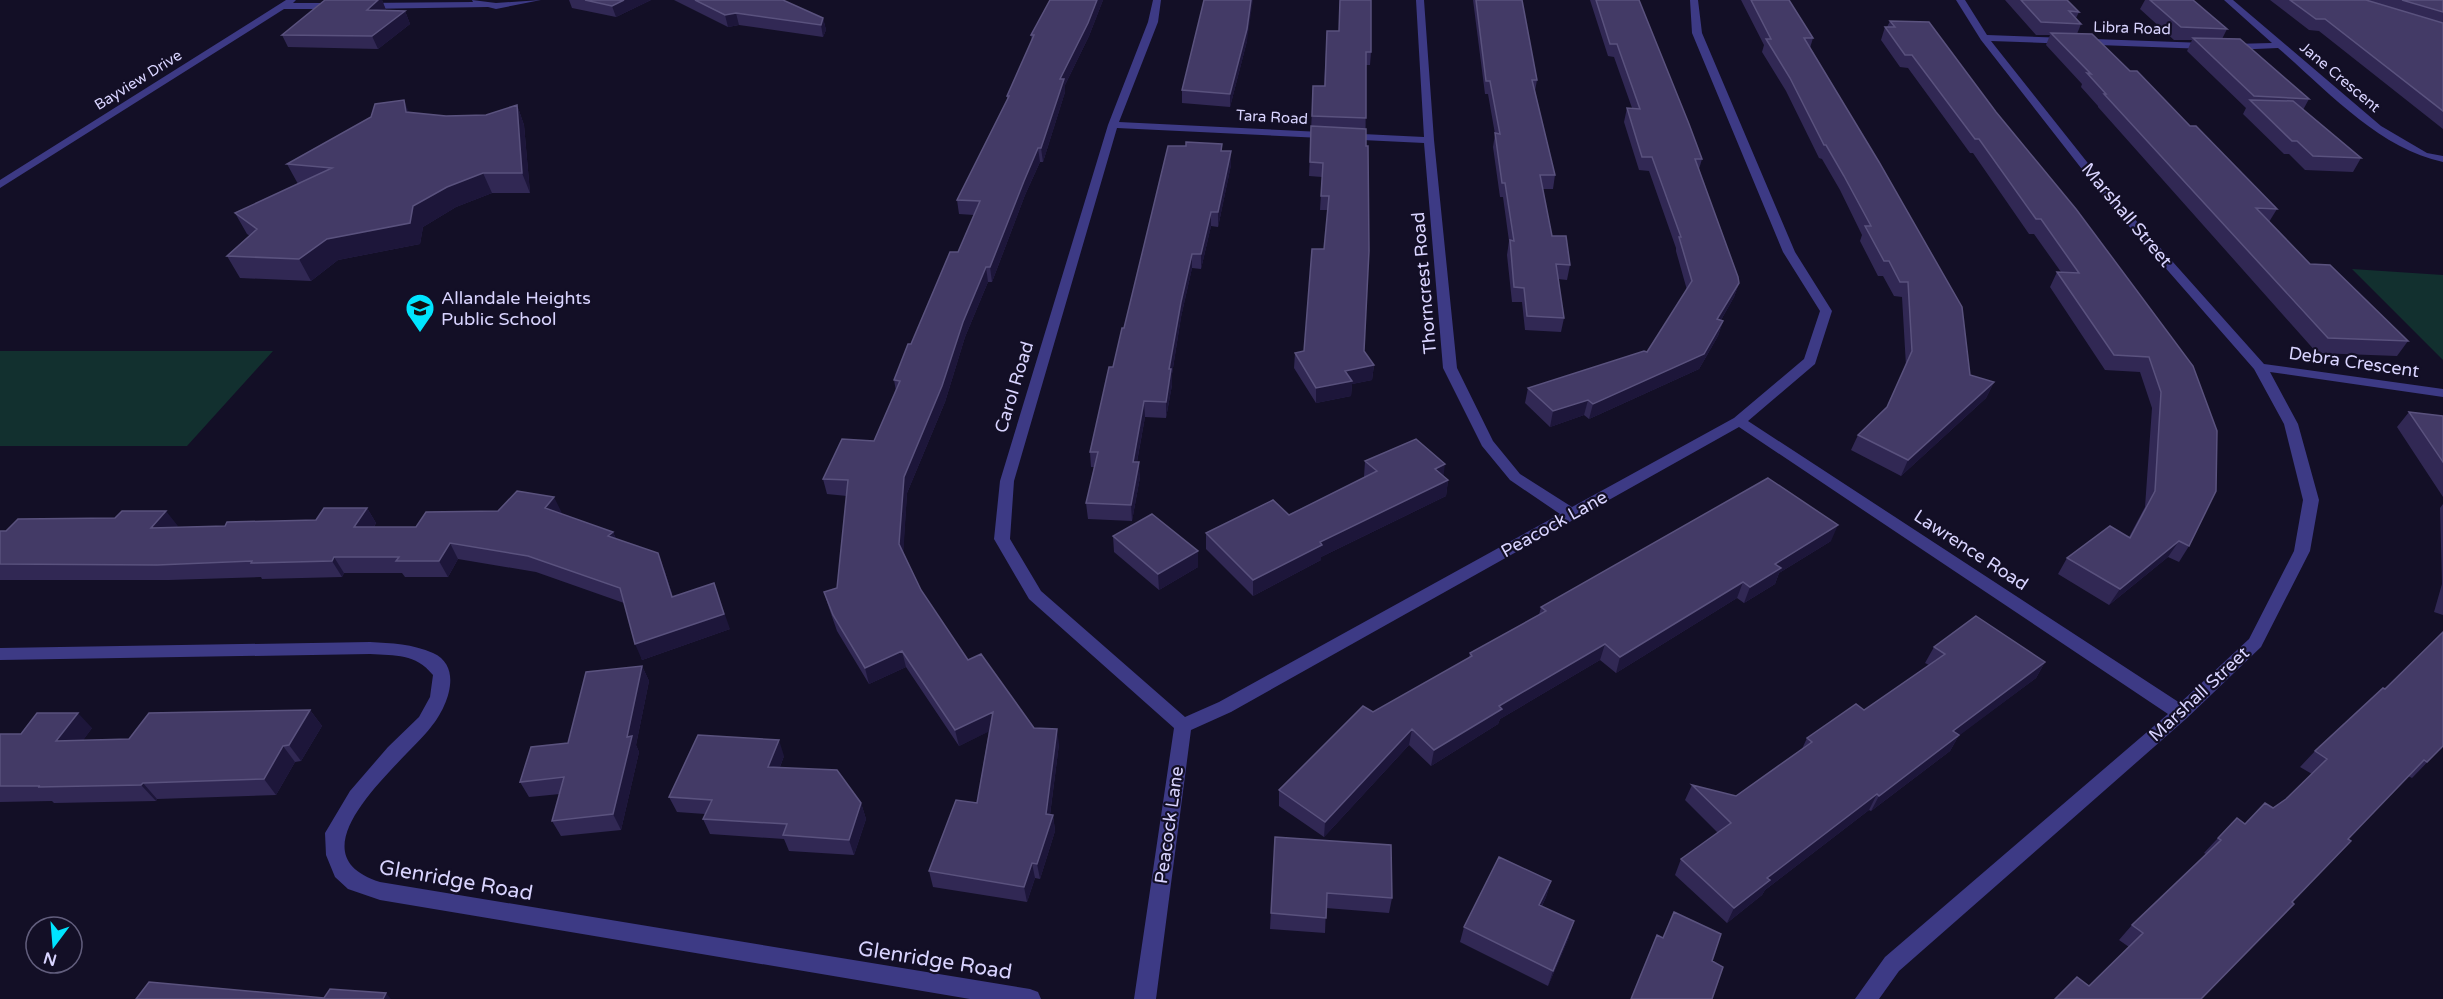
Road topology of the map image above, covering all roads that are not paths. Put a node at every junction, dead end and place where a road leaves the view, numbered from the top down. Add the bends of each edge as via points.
1 (292, 0) edge
2 (474, 0) edge
3 (537, 0) edge
4 (1157, 0) edge
5 (1420, 0) edge
6 (1694, 0) edge
7 (1960, 0) edge
8 (2228, 0) edge
9 (485, 5) junction
10 (282, 6) junction
11 (342, 6) edge
12 (354, 6) edge
13 (1984, 38) junction
14 (2280, 45) junction
15 (1113, 125) junction
16 (1429, 140) junction
17 (2443, 159) edge
18 (0, 185) edge
19 (2260, 367) junction
20 (2443, 393) edge
21 (1739, 421) junction
22 (1571, 514) junction
23 (0, 654) edge
24 (2181, 713) junction
25 (1183, 726) junction
26 (1030, 999) edge
27 (1145, 999) edge
28 (1866, 999) edge

1 - 10 street, Bayview Drive
2 - 9 street
3 - 9 street via 510,6
4 - 15 street, Carol Road via 1153,22
5 - 16 street, Thorncrest Road
6 - 21 street, Peacock Lane via 1697,33 1784,241 1826,311 1810,361
7 - 13 street, Marshall Street
8 - 14 street, Jane Crescent
9 - 12 street
10 - 11 street
10 - 18 street, Bayview Drive
13 - 14 street, Libra Road
13 - 19 street, Marshall Street via 2110,198
14 - 17 street, Jane Crescent via 2377,128 2424,155
15 - 16 street, Tara Road
15 - 25 street, Carol Road via 1007,481 1002,539 1035,595
16 - 22 street, Thorncrest Road via 1450,368 1494,452 1515,477
19 - 20 street, Debra Crescent
19 - 24 street, Marshall Street via 2291,424 2311,500 2302,551 2255,643
21 - 22 street, Peacock Lane
21 - 24 street, Lawrence Road
22 - 25 street, Peacock Lane via 1225,707
23 - 26 street, Glenridge Road via 370,648 401,650 429,658 442,673 433,710 357,797 335,833 336,855 342,871 355,883 380,891
24 - 28 street, Marshall Street via 1892,964
25 - 27 street, Peacock Lane

